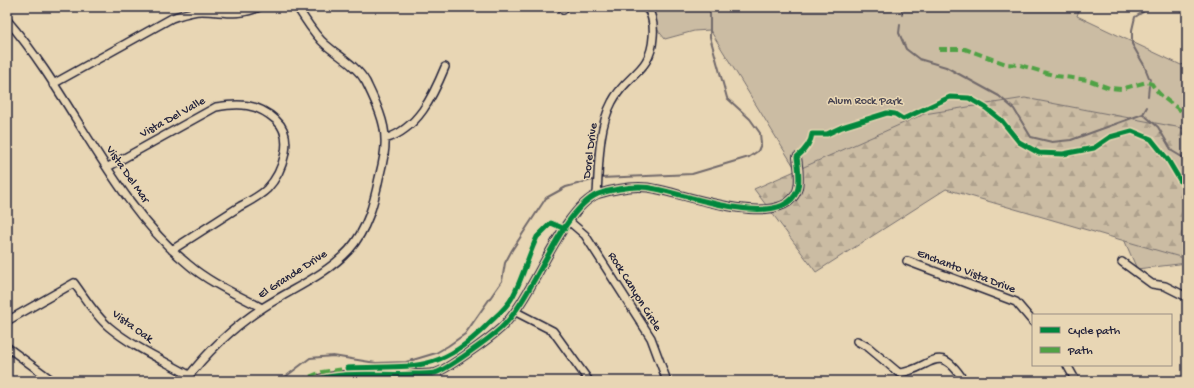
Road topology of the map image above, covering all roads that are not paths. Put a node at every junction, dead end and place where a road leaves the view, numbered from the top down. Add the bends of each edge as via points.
1 (259, 7) edge
2 (297, 7) edge
3 (648, 7) edge
4 (7, 20) edge
5 (445, 67) dead end
6 (53, 84) junction
7 (385, 139) junction
8 (797, 157) dead end
9 (108, 167) junction
10 (597, 194) junction
11 (570, 222) junction
12 (172, 250) junction
13 (907, 261) dead end
14 (1122, 262) dead end
15 (1187, 297) edge
16 (262, 308) junction
17 (516, 312) junction
18 (7, 321) edge
19 (1032, 321) edge
20 (857, 341) dead end
21 (7, 347) edge
22 (1068, 366) edge
23 (436, 373) junction
24 (187, 378) edge
25 (53, 381) edge
26 (312, 381) edge
27 (441, 381) edge
28 (589, 381) edge
29 (667, 381) edge
30 (964, 381) edge
31 (1076, 381) edge

1 - 6 street via 239,14 201,11 172,18
2 - 7 street, El Grande Drive via 326,45 353,66 365,80 375,102
3 - 10 street, Dorel Drive via 654,30 652,49 646,64 612,101 604,125
4 - 6 street, Vista Del Mar via 30,46
5 - 7 street via 435,91 420,114 396,136
6 - 9 street, Vista Del Mar
7 - 16 street, El Grande Drive via 372,207 362,230 349,249 330,266
8 - 10 street via 798,190 789,201 781,205 753,211 729,208 654,188 619,189
9 - 12 street, Vista Del Mar via 130,201
9 - 12 street, Vista Del Valle via 216,107 249,105 261,109 278,122 284,131 285,150 279,172 267,190
10 - 11 street via 582,206
11 - 17 street
11 - 29 street, Rock Canyon Circle via 585,234 651,338
12 - 16 street, Vista Del Mar via 207,278
13 - 19 street, Enchanto Vista Drive via 1016,302
14 - 15 street via 1152,284 1165,286
16 - 24 street, El Grande Drive via 224,336
17 - 23 street via 501,328 466,355
17 - 28 street via 553,332
18 - 24 street, Vista Oak via 74,283 109,327
20 - 30 street via 899,373 910,372 931,360 945,360 953,364
21 - 25 street
22 - 31 street
23 - 26 street via 386,376 335,375
23 - 27 street

